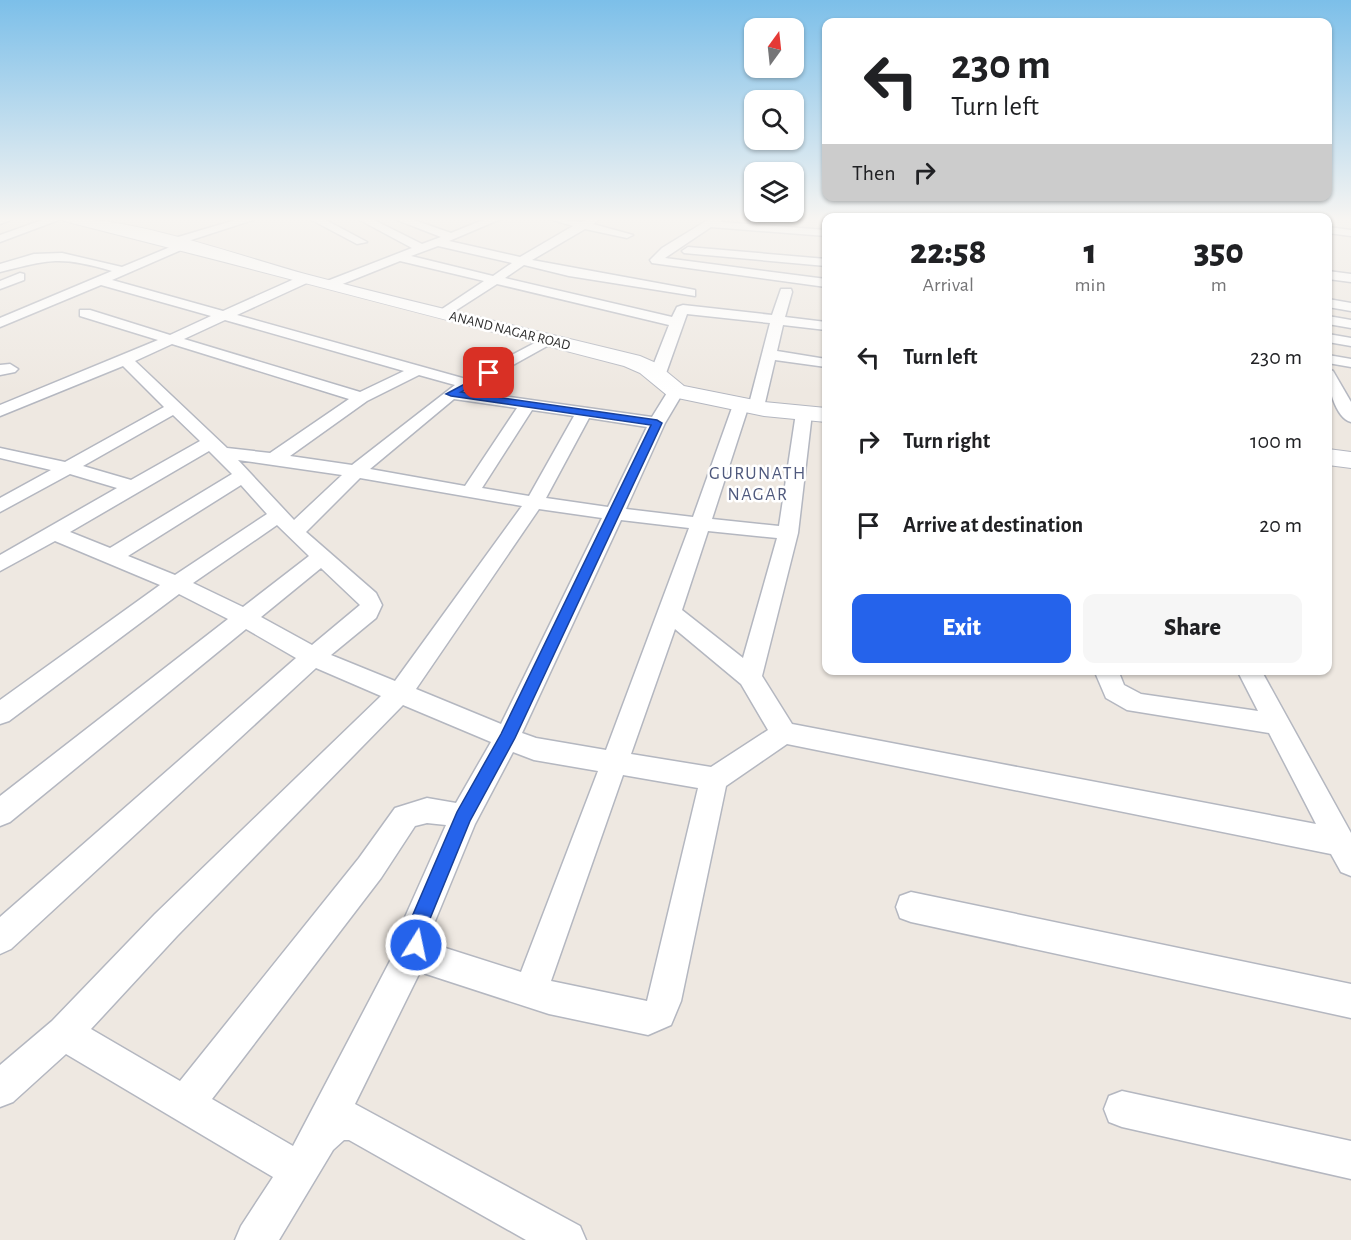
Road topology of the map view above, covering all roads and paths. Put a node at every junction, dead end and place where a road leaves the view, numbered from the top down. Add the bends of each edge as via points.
1 (113, 276) edge
2 (294, 276) edge
3 (351, 276) edge
4 (475, 276) edge
5 (499, 276) edge
6 (604, 276) edge
7 (708, 276) edge
8 (769, 276) edge
9 (1335, 276) edge
10 (20, 277) dead end
11 (1351, 278) edge
12 (305, 279) junction
13 (492, 280) junction
14 (101, 281) junction
15 (822, 282) edge
16 (331, 284) junction
17 (0, 285) edge
18 (697, 286) junction
19 (1332, 289) edge
20 (1351, 292) edge
21 (822, 296) edge
22 (1332, 304) edge
23 (1351, 307) edge
24 (85, 313) dead end
25 (444, 314) junction
26 (681, 316) junction
27 (221, 317) junction
28 (777, 320) junction
29 (1332, 321) edge
30 (0, 322) edge
31 (1351, 324) edge
32 (822, 326) edge
33 (172, 339) junction
34 (1332, 339) edge
35 (551, 340) junction
36 (1351, 342) edge
37 (771, 355) junction
38 (125, 360) junction
39 (1332, 360) edge
40 (822, 362) edge
41 (1351, 363) edge
42 (417, 370) junction
43 (657, 376) junction
44 (1332, 378) edge
45 (1332, 382) edge
46 (1351, 383) edge
47 (468, 384) junction
48 (676, 391) junction
49 (451, 394) junction
50 (361, 398) junction
51 (527, 406) junction
52 (748, 406) junction
53 (174, 408) junction
54 (1, 409) edge
55 (804, 412) junction
56 (584, 413) junction
57 (822, 414) edge
58 (1351, 417) edge
59 (657, 423) junction
60 (216, 448) junction
61 (0, 453) edge
62 (275, 458) junction
63 (1332, 458) edge
64 (1351, 460) edge
65 (66, 468) junction
66 (357, 470) junction
67 (242, 476) junction
68 (132, 487) junction
69 (470, 492) junction
70 (535, 501) junction
71 (0, 506) edge
72 (613, 512) junction
73 (278, 515) junction
74 (701, 524) junction
75 (294, 532) junction
76 (54, 533) junction
77 (789, 533) junction
78 (109, 558) junction
79 (320, 558) junction
80 (0, 564) edge
81 (177, 585) junction
82 (670, 612) junction
83 (244, 617) junction
84 (313, 657) junction
85 (1108, 675) edge
86 (1252, 675) edge
87 (750, 677) junction
88 (400, 693) junction
89 (0, 714) edge
90 (1277, 724) junction
91 (784, 733) junction
92 (507, 738) junction
93 (615, 762) junction
94 (714, 780) junction
95 (0, 813) edge
96 (463, 818) junction
97 (1346, 852) edge
98 (911, 907) dead end
99 (0, 938) edge
100 (416, 945) junction
101 (531, 990) junction
102 (1351, 1001) edge
103 (64, 1033) junction
104 (0, 1089) edge
105 (186, 1104) junction
106 (1122, 1109) dead end
107 (309, 1156) junction
108 (1351, 1160) edge
109 (255, 1240) edge
110 (566, 1240) edge

1 - 14 street
2 - 12 street, ANAND NAGAR ROAD
3 - 16 street
4 - 13 street
5 - 13 street
6 - 18 street
7 - 18 street
8 - 15 street
9 - 11 street
10 - 17 street
12 - 16 street, ANAND NAGAR ROAD
12 - 27 street
13 - 25 street
13 - 26 street
14 - 27 street
14 - 30 street
16 - 25 street, ANAND NAGAR ROAD
18 - 26 street
19 - 20 street
21 - 28 street via 781,292
22 - 23 street
24 - 33 street
25 - 35 street, ANAND NAGAR ROAD
26 - 28 street
26 - 43 street
27 - 33 street
27 - 42 street
28 - 32 street
28 - 37 street
29 - 31 street
33 - 38 street
33 - 50 street
34 - 36 street
35 - 43 street, ANAND NAGAR ROAD via 632,361
35 - 47 street
37 - 40 street
37 - 52 street
38 - 53 street
38 - 54 street
39 - 41 street
42 - 47 street
42 - 50 street
43 - 48 street, ANAND NAGAR ROAD
44 - 46 street
45 - 58 street
47 - 49 street
48 - 52 street, ANAND NAGAR ROAD
48 - 59 street
49 - 51 street
49 - 66 street
50 - 62 street
51 - 56 street
51 - 69 street
52 - 55 street, ANAND NAGAR ROAD
52 - 74 street
53 - 60 street
53 - 65 street
55 - 57 street, ANAND NAGAR ROAD
55 - 77 street
56 - 59 street
56 - 70 street
59 - 72 street
60 - 62 street
60 - 67 street
60 - 68 street
61 - 65 street
62 - 66 street
63 - 64 street
65 - 68 street
65 - 71 street
66 - 69 street
66 - 75 street
67 - 73 street
67 - 78 street
68 - 76 street
69 - 70 street
70 - 72 street
70 - 88 street
72 - 74 street
72 - 92 street
73 - 75 street
73 - 81 street
74 - 77 street
74 - 82 street
75 - 79 street
76 - 78 street
76 - 80 street
77 - 87 street
78 - 81 street
79 - 83 street
79 - 84 street via 369,598 371,605 368,612
81 - 83 street
81 - 89 street
82 - 87 street
82 - 93 street
83 - 84 street
83 - 95 street
84 - 88 street
84 - 99 street
85 - 90 street via 1115,691 1136,704
86 - 90 street
87 - 91 street
88 - 92 street
88 - 103 street via 166,925
90 - 97 street
91 - 94 street
91 - 97 street
92 - 93 street via 534,749
92 - 96 street
93 - 94 street
93 - 101 street
94 - 101 street via 659,1013 648,1018
96 - 100 street via 417,926
96 - 105 street via 431,810 405,817 370,868
98 - 102 street
100 - 101 street via 426,958
100 - 107 street
103 - 104 street
103 - 105 street
105 - 107 street
106 - 108 street
107 - 109 street
107 - 110 street via 334,1124 352,1122

